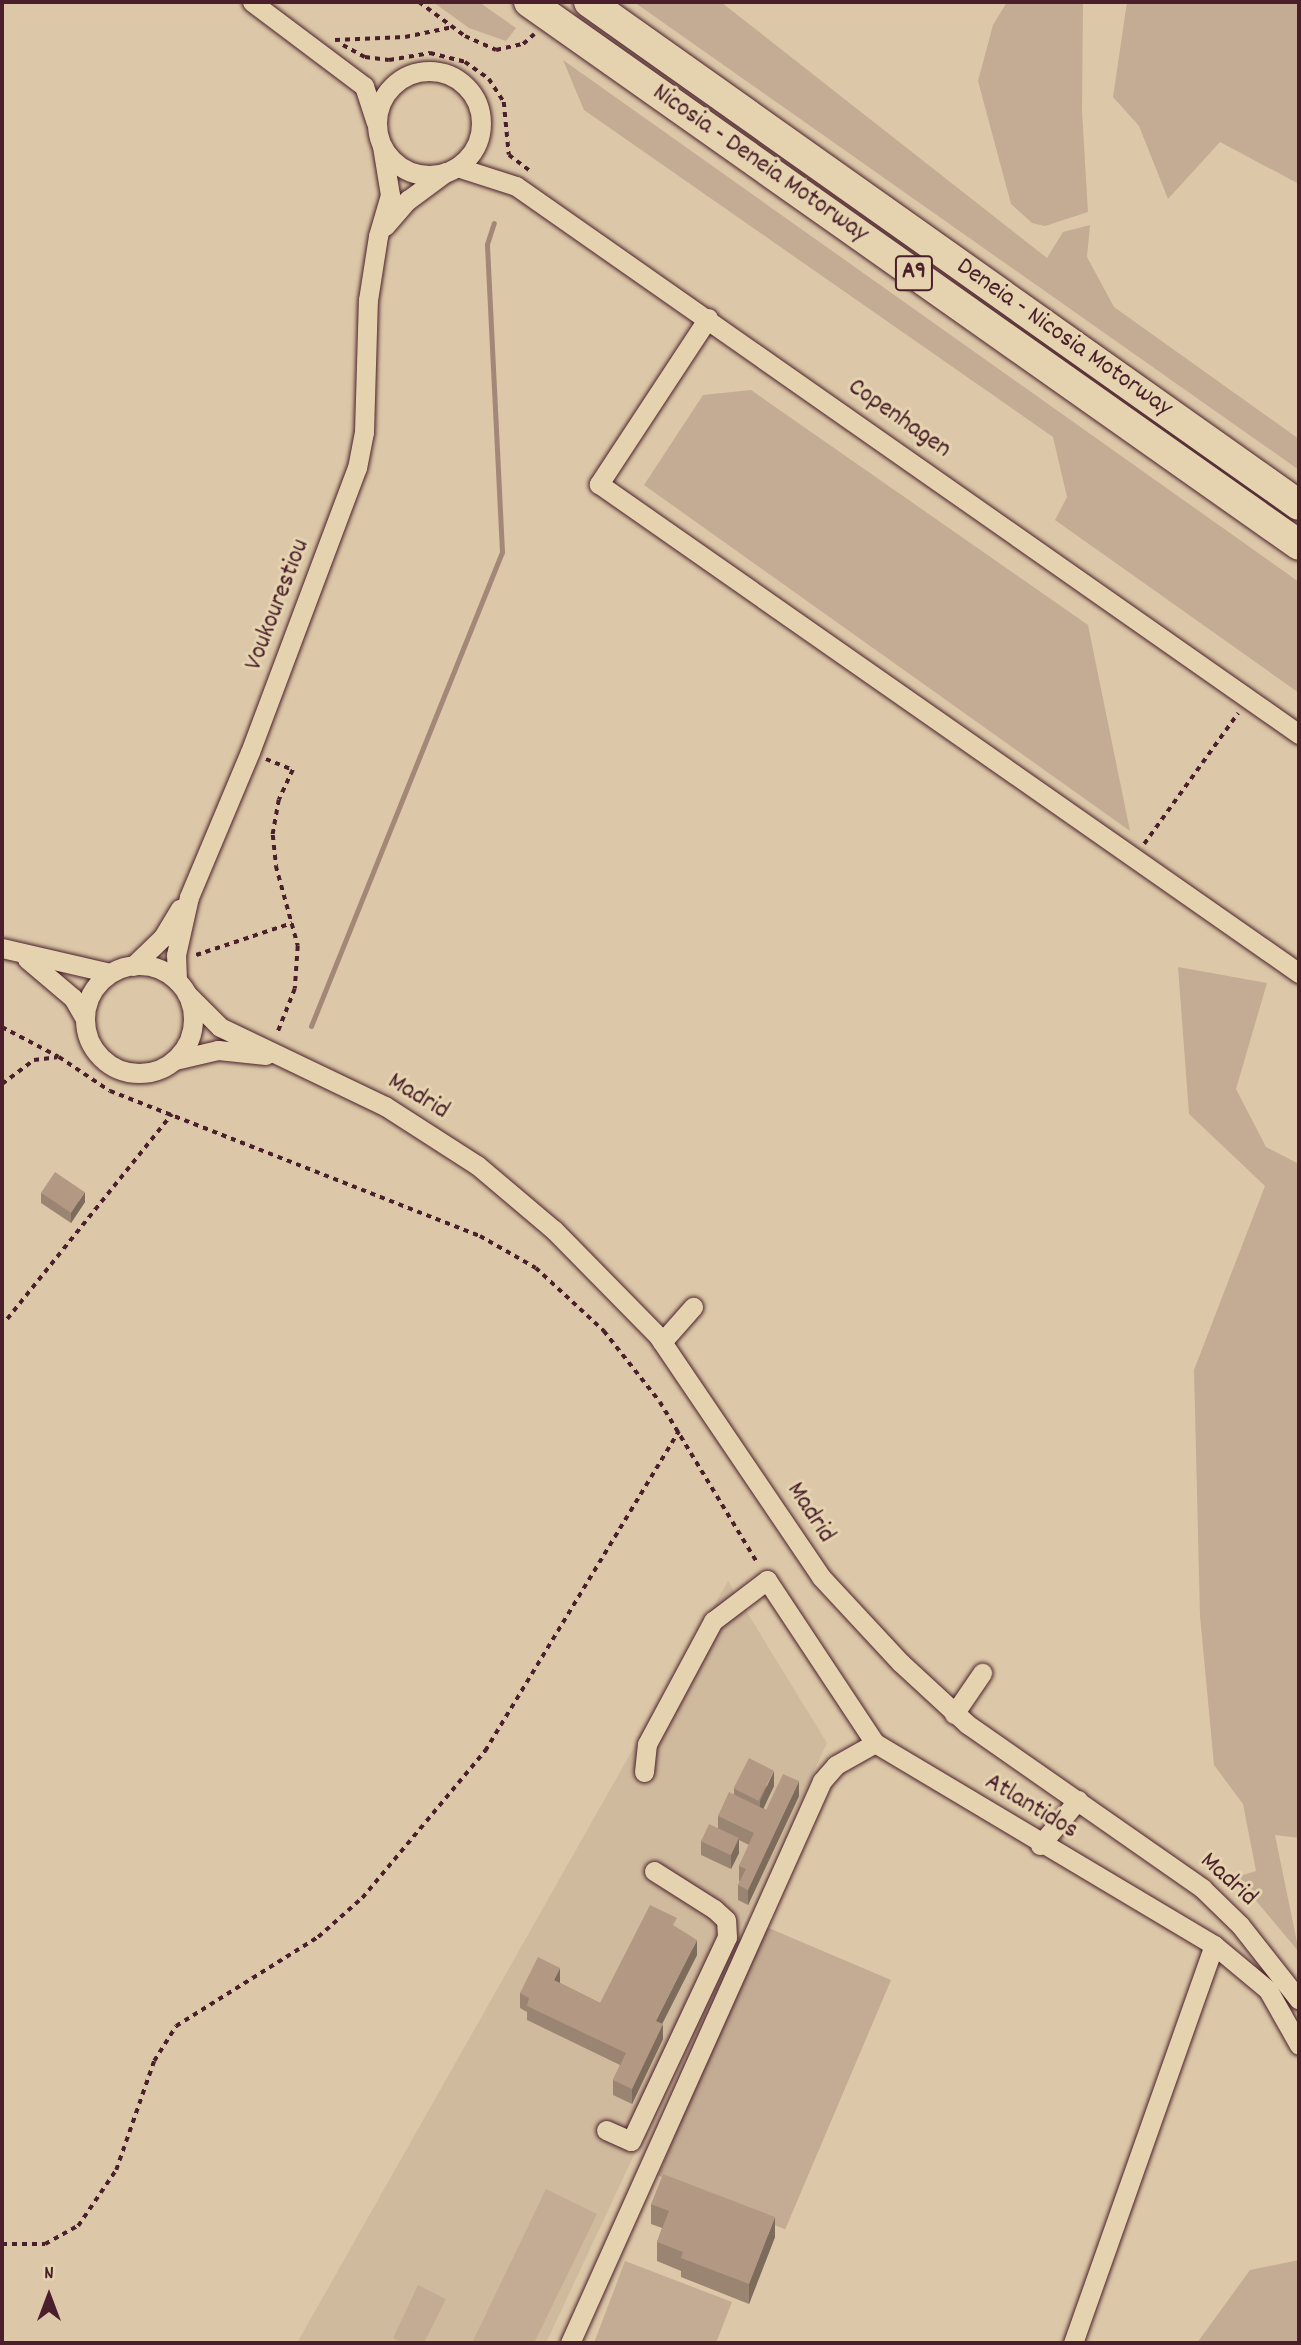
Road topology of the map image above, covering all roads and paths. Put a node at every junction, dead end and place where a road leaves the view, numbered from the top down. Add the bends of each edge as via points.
1 (252, 2) edge
2 (419, 2) edge
3 (528, 2) edge
4 (589, 2) edge
5 (453, 27) junction
6 (324, 32) dead end
7 (536, 32) dead end
8 (335, 40) junction
9 (377, 123) junction
10 (382, 146) junction
11 (452, 169) junction
12 (531, 171) dead end
13 (377, 236) junction
14 (708, 317) junction
15 (1299, 505) edge
16 (1299, 545) edge
17 (1238, 712) dead end
18 (1299, 734) edge
19 (263, 758) dead end
20 (1139, 851) dead end
21 (189, 897) junction
22 (292, 923) junction
23 (2, 948) edge
24 (21, 954) junction
25 (196, 955) dead end
26 (133, 966) junction
27 (110, 973) junction
28 (1299, 973) edge
29 (182, 988) junction
30 (85, 1019) junction
31 (2, 1027) edge
32 (278, 1032) dead end
33 (59, 1057) junction
34 (284, 1058) junction
35 (175, 1060) junction
36 (2, 1084) edge
37 (172, 1114) junction
38 (693, 1307) dead end
39 (7, 1319) dead end
40 (662, 1342) junction
41 (678, 1431) junction
42 (767, 1580) junction
43 (982, 1673) dead end
44 (954, 1714) junction
45 (875, 1743) junction
46 (644, 1773) dead end
47 (1078, 1800) junction
48 (1040, 1845) junction
49 (654, 1871) dead end
50 (1214, 1945) junction
51 (1299, 2000) edge
52 (1299, 2045) edge
53 (606, 2130) dead end
54 (2, 2245) edge
55 (570, 2343) edge
56 (1073, 2343) edge

1 - 9 street via 364,86
2 - 5 path
3 - 16 highway, Nicosia - Deneia Motorway / A9
4 - 15 highway, Deneia - Nicosia Motorway / A9
5 - 7 path via 496,50 523,44
5 - 8 path via 405,37
6 - 8 path
8 - 12 path via 365,57 389,60 430,53 465,62 489,79 504,102 509,155
9 - 10 street
9 - 11 street via 380,105 402,78 419,71 455,77 478,104 482,121 471,155
10 - 11 street via 403,168 432,175
10 - 13 street, Voukourestiou via 390,195
11 - 13 street via 408,200
11 - 14 street, Copenhagen via 516,186
13 - 21 street, Voukourestiou via 368,300 364,432 357,468 250,752
14 - 18 street, Copenhagen
14 - 28 street via 599,484
17 - 20 path
19 - 22 path via 293,770 279,800 273,850
21 - 26 street via 163,937
21 - 29 street, Voukourestiou via 176,956
22 - 25 path
22 - 32 path via 298,946 295,989
23 - 24 street
24 - 27 street
24 - 30 street via 73,998
26 - 27 street
26 - 29 street via 162,970
27 - 30 street via 92,993
29 - 34 street, Madrid via 220,1027
29 - 35 street via 193,1030
30 - 35 street via 95,1052 117,1068 142,1074
31 - 33 path
33 - 36 path via 33,1060
33 - 37 path via 110,1091
34 - 35 street, Madrid via 218,1050
34 - 40 street, Madrid via 385,1106 477,1165 554,1230
37 - 39 path
37 - 41 path via 480,1236 536,1269 604,1331
38 - 40 street
40 - 44 street, Madrid via 821,1577
41 - 42 path
41 - 54 path via 485,1751 362,1898 318,1937 176,2026 154,2061 116,2170 78,2226 45,2244
42 - 45 street, Atlantidos
42 - 46 street via 713,1621 647,1744
43 - 44 street
44 - 47 street, Madrid
45 - 48 street, Atlantidos
45 - 55 street via 836,1765 822,1781
47 - 48 street
47 - 51 street, Madrid via 1202,1888 1240,1925
48 - 50 street, Atlantidos
49 - 53 street via 715,1909 726,1920 727,1937 631,2141
50 - 52 street, Atlantidos via 1268,1990
50 - 56 street

